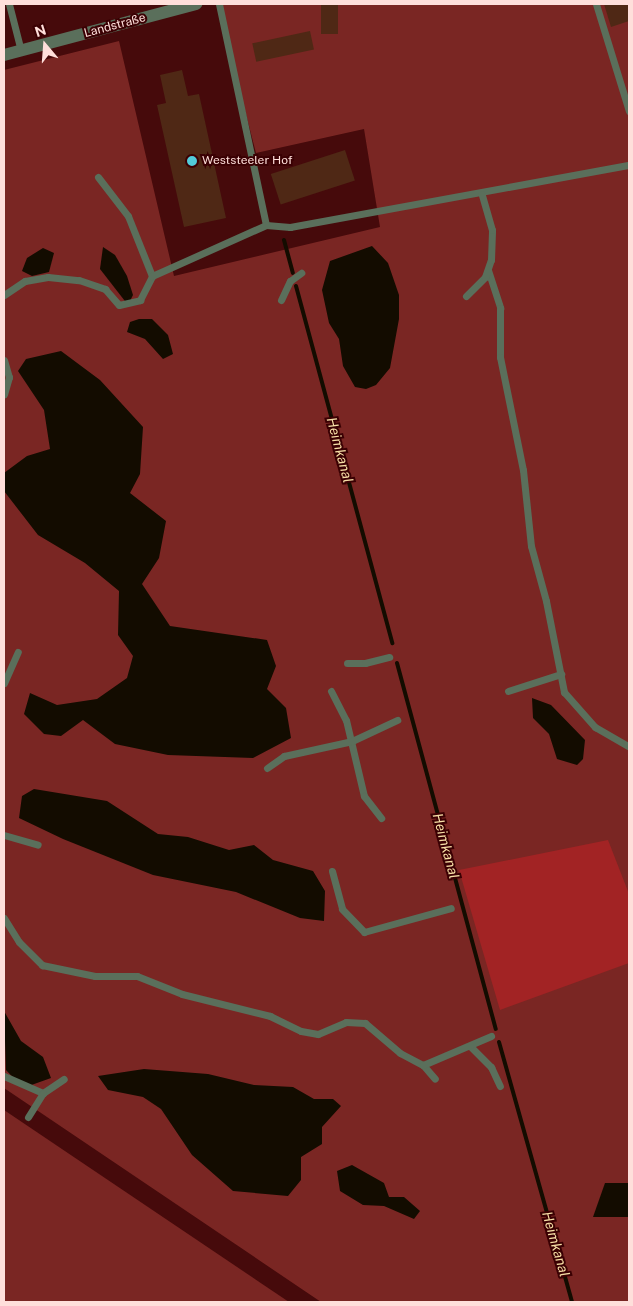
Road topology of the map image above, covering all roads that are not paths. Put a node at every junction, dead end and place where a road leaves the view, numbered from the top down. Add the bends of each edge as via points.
1 (9, 4) edge
2 (196, 4) edge
3 (219, 4) edge
4 (596, 4) edge
5 (21, 51) junction
6 (4, 55) edge
7 (629, 111) edge
8 (629, 165) edge
9 (98, 177) dead end
10 (482, 194) junction
11 (266, 225) junction
12 (488, 270) junction
13 (301, 273) dead end
14 (152, 276) junction
15 (4, 295) edge
16 (466, 296) dead end
17 (281, 300) dead end
18 (4, 360) edge
19 (4, 394) edge
20 (18, 652) dead end
21 (389, 657) dead end
22 (347, 662) dead end
23 (560, 674) junction
24 (4, 683) edge
25 (331, 691) dead end
26 (508, 691) dead end
27 (397, 720) dead end
28 (351, 741) junction
29 (629, 746) edge
30 (266, 768) dead end
31 (381, 818) dead end
32 (4, 835) edge
33 (38, 845) dead end
34 (332, 871) dead end
35 (451, 908) dead end
36 (4, 918) edge
37 (491, 1036) dead end
38 (470, 1046) junction
39 (422, 1065) junction
40 (4, 1076) edge
41 (64, 1079) dead end
42 (435, 1079) dead end
43 (500, 1086) dead end
44 (43, 1093) junction
45 (28, 1117) dead end

1 - 5 lane
2 - 5 street, Landstraße
3 - 11 lane
4 - 7 lane
5 - 6 street, Landstraße
8 - 10 lane
9 - 14 lane via 128,216 136,243
10 - 11 lane via 290,227
10 - 12 lane via 492,230 492,260
11 - 14 lane
12 - 16 lane
12 - 23 lane via 500,308 500,357 521,462 531,546
13 - 17 lane via 290,281
14 - 15 lane via 140,300 119,305 105,289 79,280 48,277 25,281
18 - 19 lane via 9,377
20 - 24 lane
21 - 22 lane via 365,663
23 - 26 lane
23 - 29 lane via 564,692 595,727
25 - 28 lane via 346,720
27 - 28 lane
28 - 30 lane via 284,756
28 - 31 lane via 364,796
32 - 33 lane
34 - 35 lane via 342,909 364,932
36 - 39 lane via 19,942 42,965 95,976 137,976 182,994 270,1016 301,1031 318,1034 346,1022 365,1023 400,1053
37 - 38 lane
38 - 39 lane
38 - 43 lane via 491,1067
39 - 42 lane
40 - 44 lane
41 - 44 lane
44 - 45 lane

